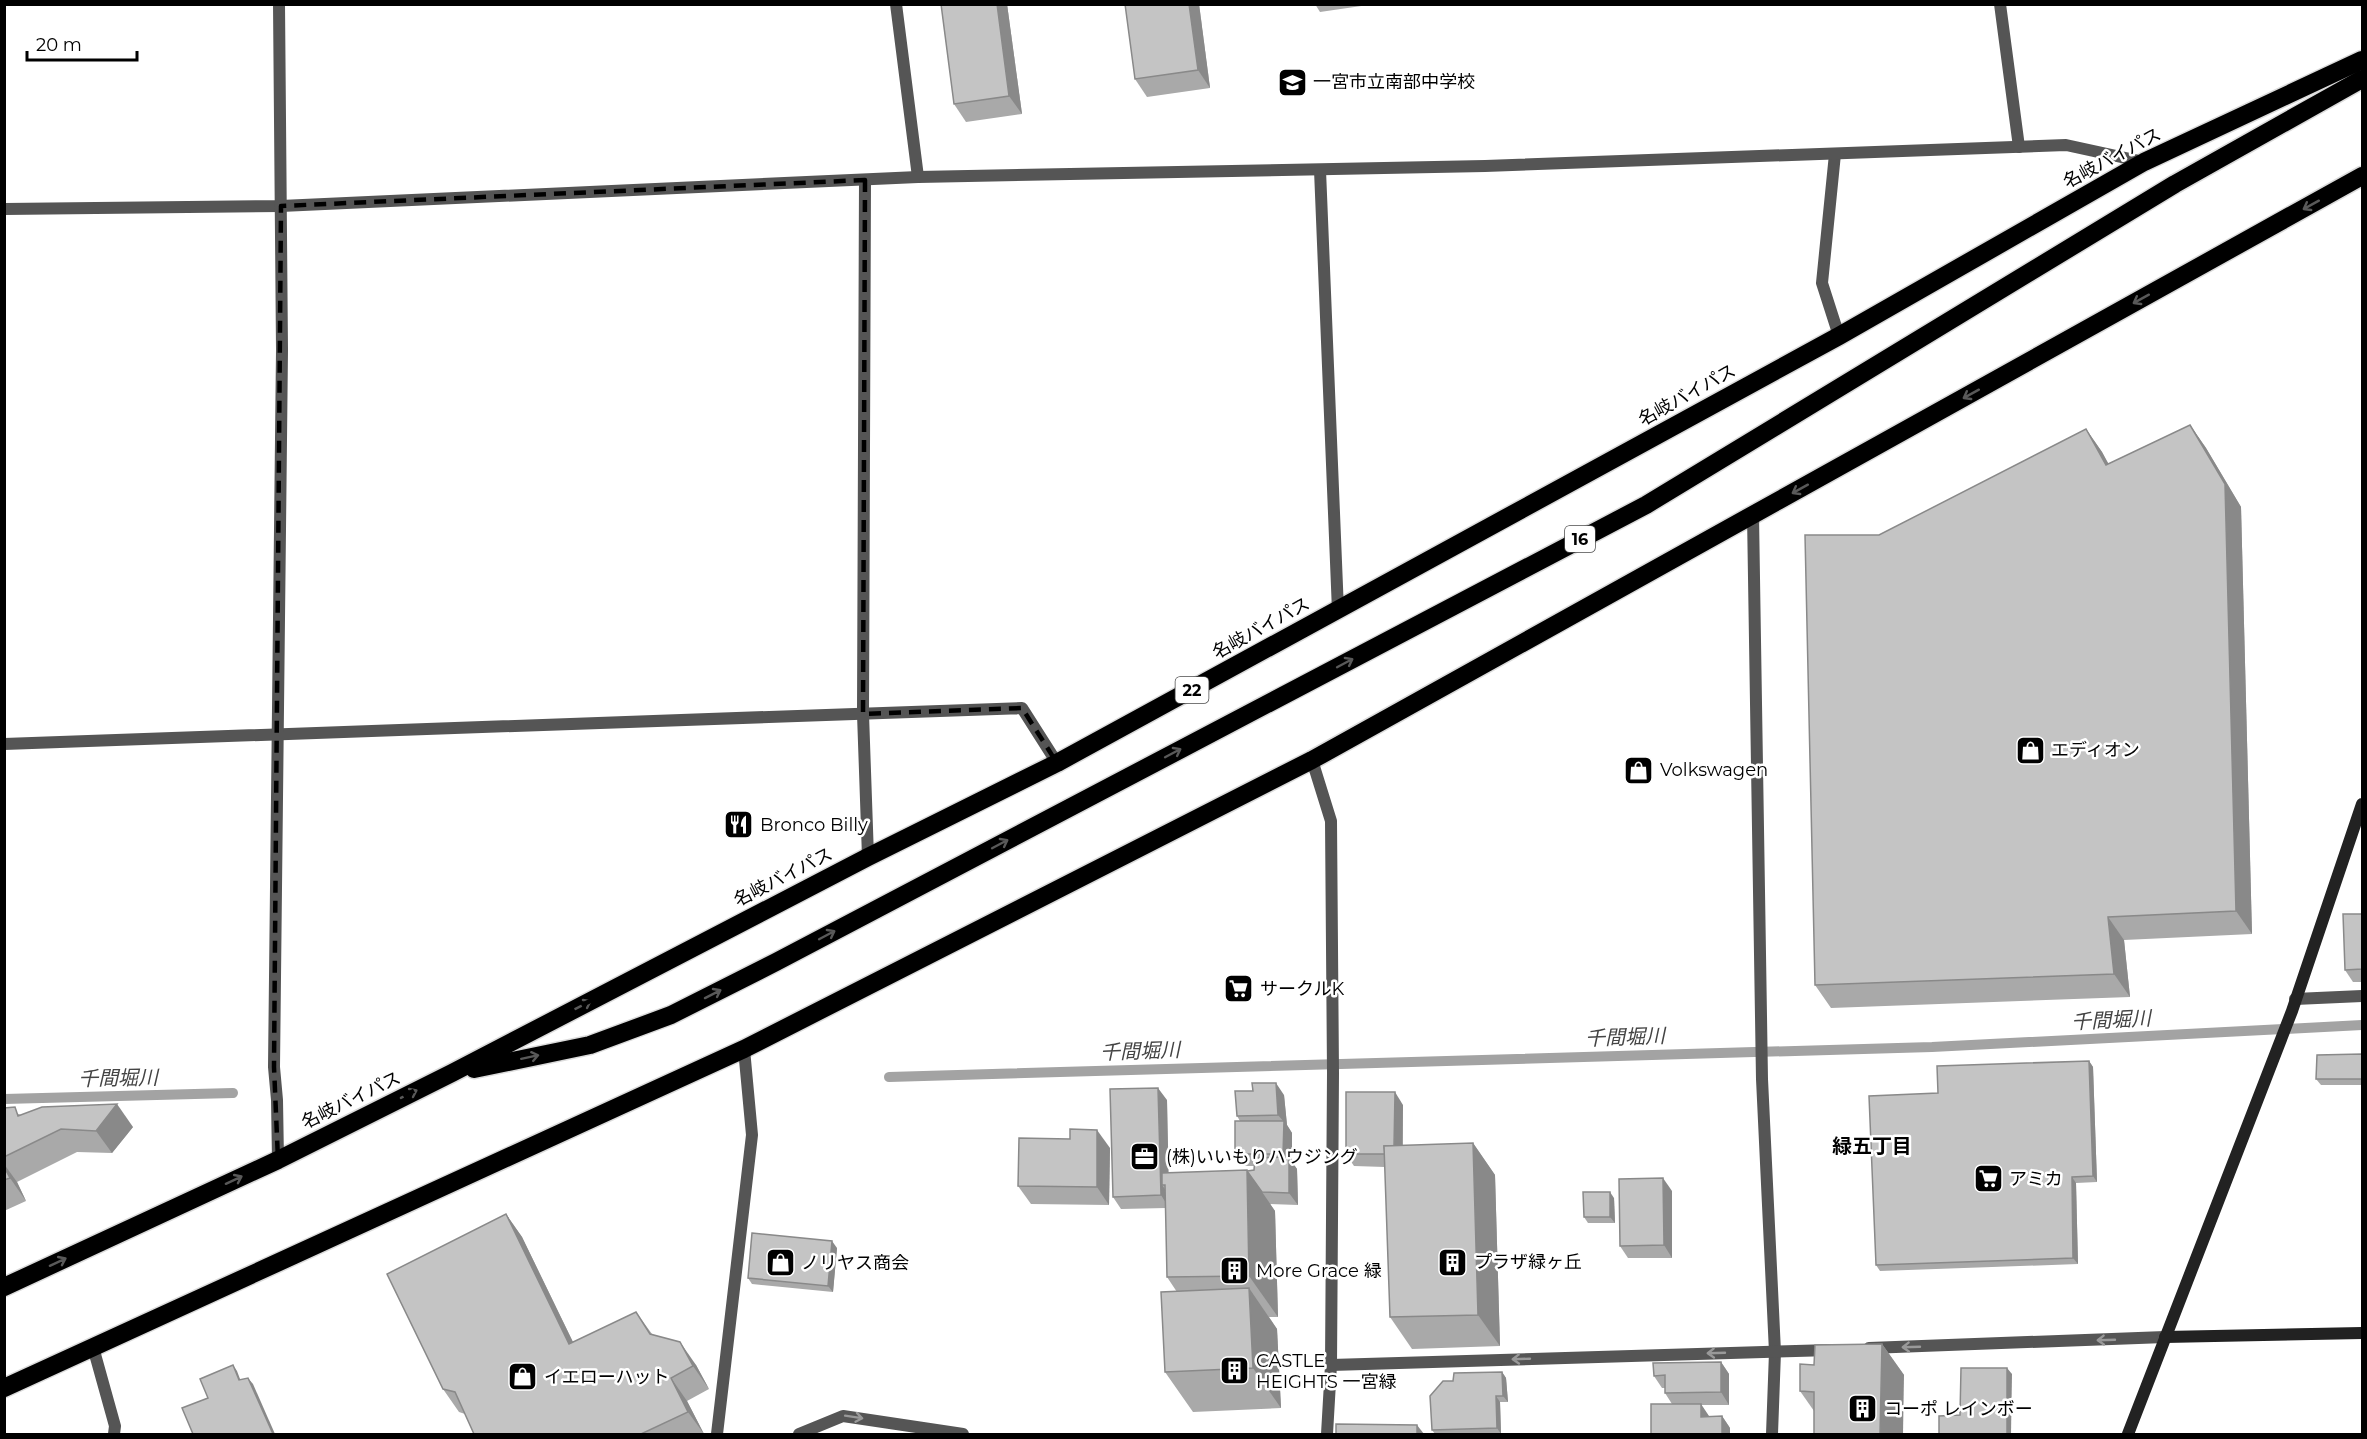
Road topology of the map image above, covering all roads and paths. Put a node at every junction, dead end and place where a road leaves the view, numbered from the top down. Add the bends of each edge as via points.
1 (279, 4) edge
2 (896, 4) edge
3 (2000, 4) edge
4 (2362, 60) edge
5 (2362, 79) edge
6 (2019, 147) junction
7 (1835, 154) junction
8 (2144, 162) junction
9 (1320, 170) junction
10 (2362, 176) edge
11 (918, 177) junction
12 (865, 180) junction
13 (281, 206) junction
14 (4, 209) edge
15 (1839, 336) junction
16 (1753, 515) junction
17 (1338, 611) junction
18 (863, 714) junction
19 (278, 733) junction
20 (4, 744) edge
21 (1312, 760) junction
22 (1057, 763) junction
23 (2362, 804) edge
24 (868, 857) junction
25 (2362, 996) edge
26 (2294, 1005) junction
27 (744, 1049) junction
28 (452, 1073) junction
29 (278, 1160) junction
30 (4, 1287) edge
31 (2362, 1333) edge
32 (2165, 1337) junction
33 (93, 1347) junction
34 (1775, 1352) junction
35 (1331, 1365) junction
36 (4, 1388) edge
37 (114, 1434) edge
38 (717, 1434) edge
39 (799, 1434) edge
40 (963, 1434) edge
41 (1327, 1434) edge
42 (1772, 1434) edge
43 (2128, 1434) edge

1 - 13 street
2 - 11 street
3 - 6 street
4 - 8 highway, 名岐バイパス / 22
28 -> 5 highway, 16 via 590,1045 670,1015 776,962 1646,505 2175,184
6 - 7 street
6 - 8 street via 2066,145
7 - 9 street
7 - 15 street via 1822,283
8 - 15 highway, 名岐バイパス / 22
9 - 11 street
9 - 17 street
10 -> 16 highway
11 - 12 street
12 - 13 street
12 - 18 street
13 - 14 street
13 - 19 street
15 - 17 highway, 名岐バイパス / 22
16 - 21 highway
16 - 34 street via 1762,1079
17 - 22 highway, 名岐バイパス / 22
18 - 19 street
18 - 22 street via 1022,708
18 - 24 street
19 - 20 street
19 - 29 street via 274,1067
21 - 27 highway
21 - 35 street via 1331,821
22 - 24 highway, 名岐バイパス / 22
23 - 26 street
28 -> 24 highway, 名岐バイパス / 22
25 - 26 street
26 - 32 street
27 - 33 highway
27 - 38 street via 752,1136
29 -> 28 highway, 名岐バイパス / 22
30 -> 29 highway, 名岐バイパス / 22
31 - 32 street
32 -> 34 street
32 - 43 street
33 - 36 highway
33 - 37 street
34 -> 35 street
34 - 42 street
35 - 41 street
39 -> 40 street via 843,1416

